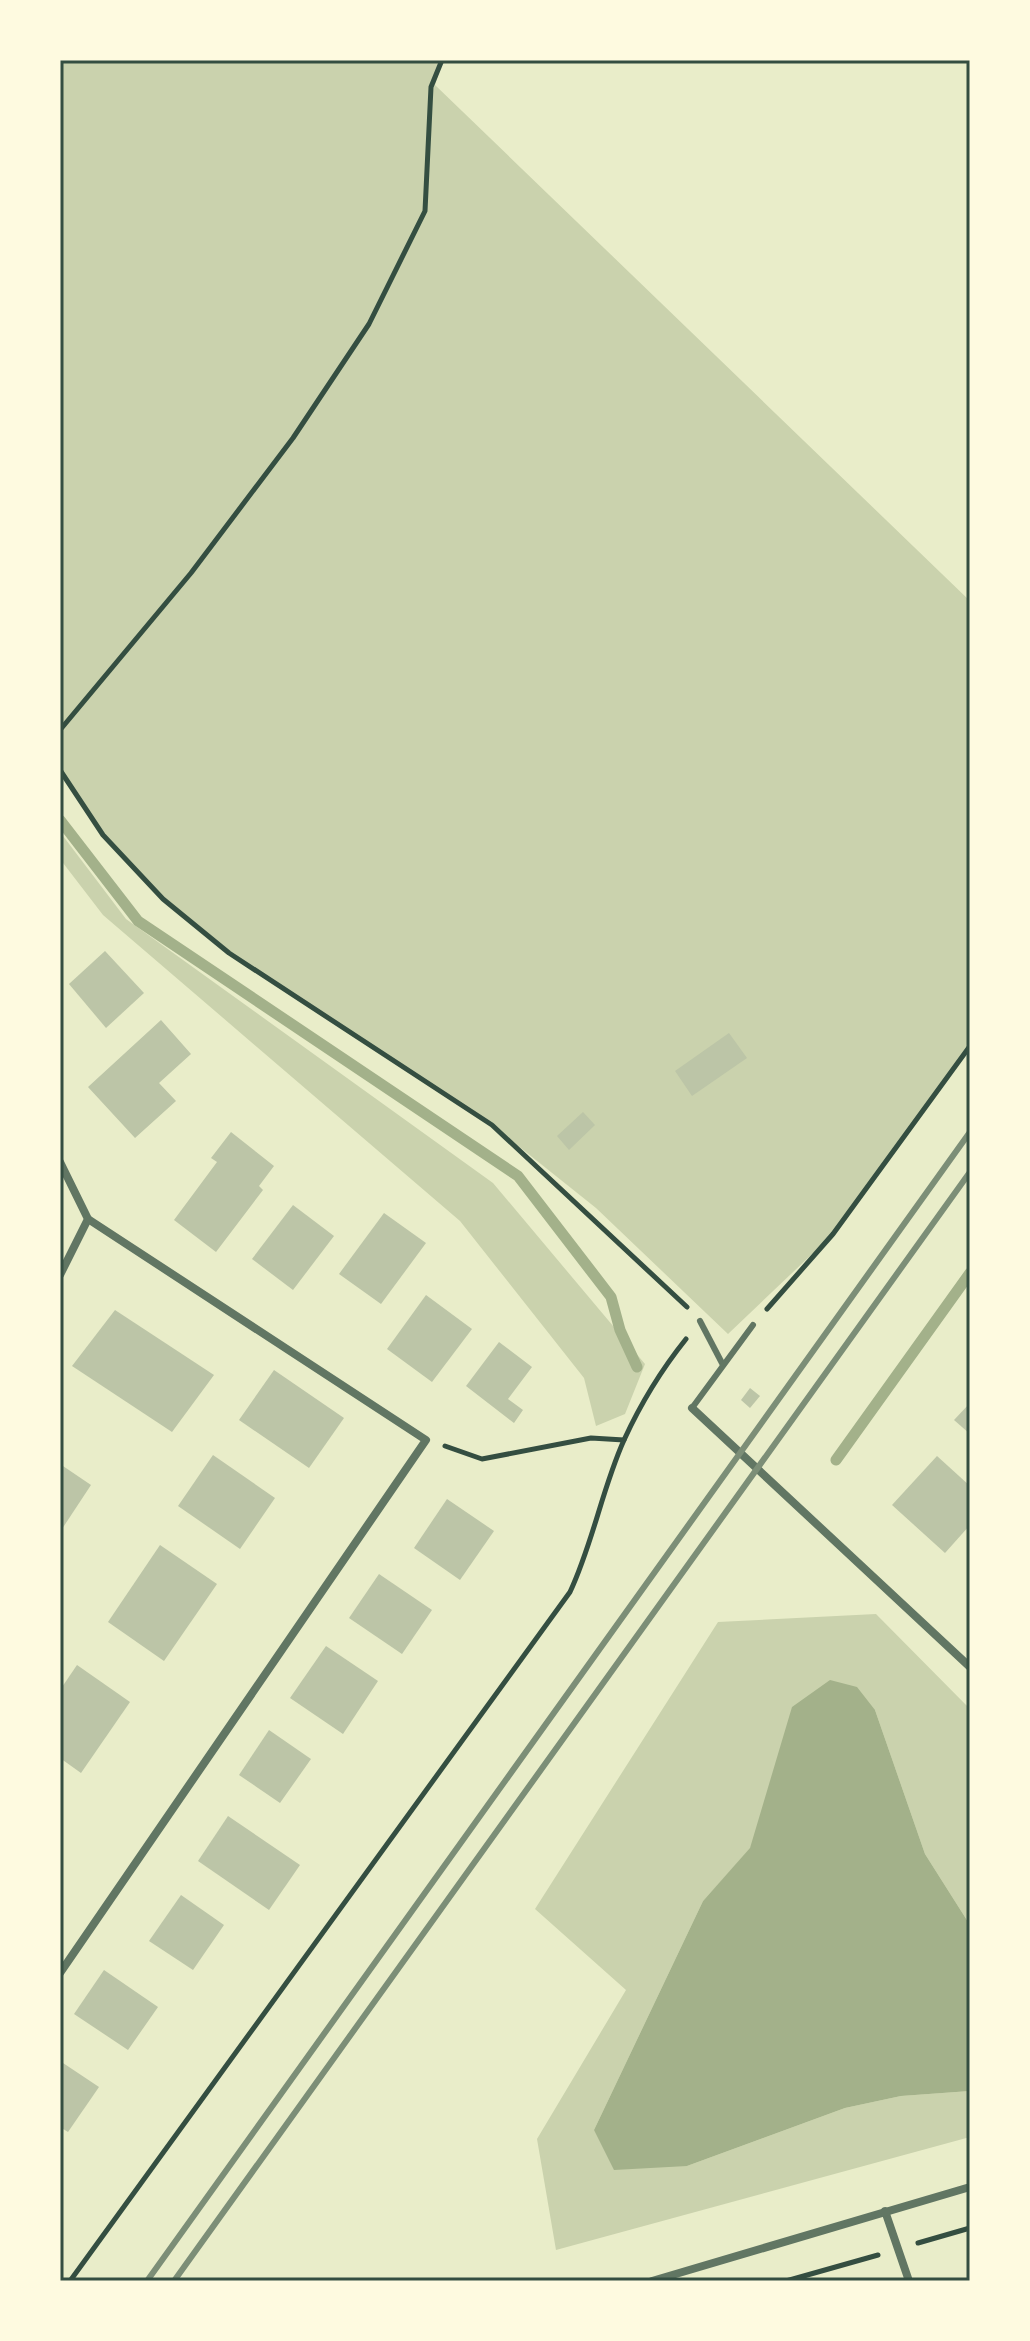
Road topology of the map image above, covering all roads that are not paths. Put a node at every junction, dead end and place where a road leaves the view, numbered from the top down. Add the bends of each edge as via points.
1 (60, 1162) edge
2 (88, 1219) junction
3 (60, 1275) edge
4 (700, 1321) road end
5 (753, 1325) road end
6 (723, 1365) junction
7 (692, 1408) joint
8 (970, 1667) edge
9 (60, 1973) edge
10 (970, 2187) edge
11 (885, 2211) junction
12 (671, 2278) edge
13 (652, 2281) edge
14 (909, 2281) edge

1 - 2 street
2 - 3 street
2 - 9 street via 426,1440
4 - 6 lane
5 - 6 lane
6 - 7 lane
7 - 8 street
10 - 11 street
11 - 12 street
11 - 14 street
12 - 13 street

